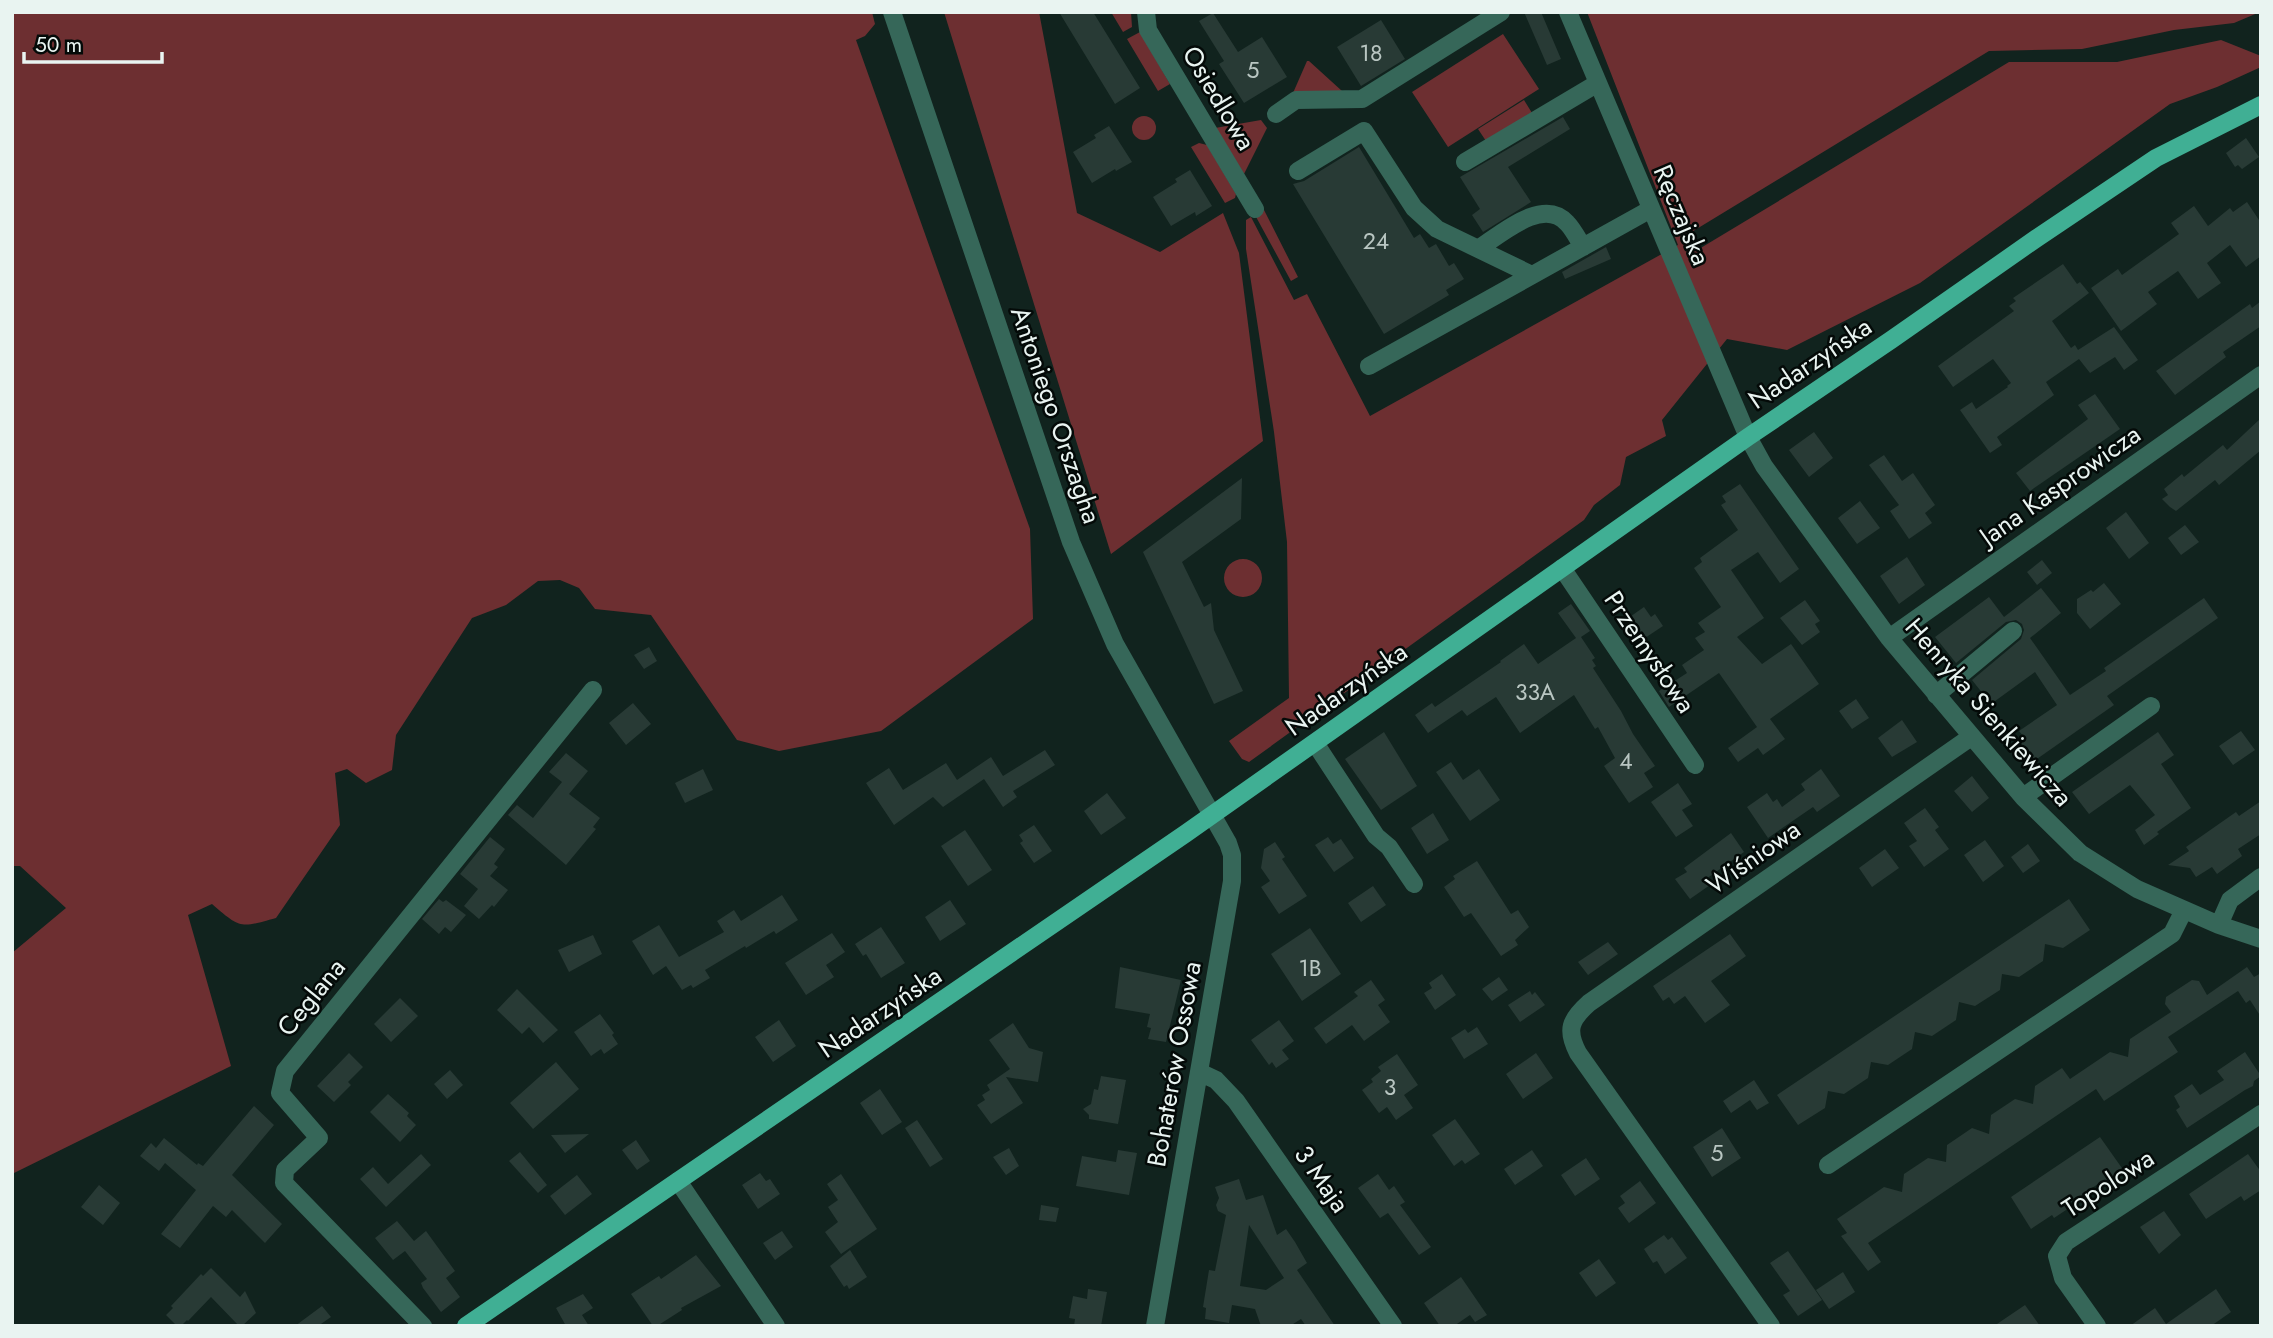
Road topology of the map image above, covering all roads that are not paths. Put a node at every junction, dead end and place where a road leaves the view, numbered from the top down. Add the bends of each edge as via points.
1 (892, 12) edge
2 (1146, 12) edge
3 (1501, 12) edge
4 (1568, 12) edge
5 (1598, 83) junction
6 (2261, 105) edge
7 (1276, 114) dead end
8 (1465, 162) dead end
9 (1298, 171) dead end
10 (1255, 209) dead end
11 (1651, 209) junction
12 (1583, 247) junction
13 (1478, 249) junction
14 (1532, 275) junction
15 (1369, 366) dead end
16 (2261, 375) edge
17 (1748, 438) junction
18 (1562, 568) junction
19 (2013, 631) dead end
20 (1889, 638) junction
21 (593, 690) dead end
22 (1936, 695) junction
23 (2151, 706) dead end
24 (1971, 737) junction
25 (1315, 743) junction
26 (1695, 765) dead end
27 (2022, 797) junction
28 (1213, 815) junction
29 (2261, 877) edge
30 (1414, 884) dead end
31 (2184, 910) junction
32 (2219, 925) junction
33 (2261, 939) edge
34 (1199, 1072) junction
35 (2261, 1114) edge
36 (1828, 1165) dead end
37 (678, 1181) junction
38 (423, 1326) edge
39 (466, 1326) edge
40 (776, 1326) edge
41 (1155, 1326) edge
42 (1393, 1326) edge
43 (1771, 1326) edge
44 (2097, 1326) edge

1 - 28 street, Antoniego Orszagha via 1093,597 1144,697
2 - 10 street, Osiedlowa via 1148,30
3 - 7 street via 1362,99 1296,100
4 - 5 street, Ręczajska
5 - 8 street
5 - 11 street, Ręczajska
6 - 17 main road, Nadarzyńska via 2156,158
9 - 13 street via 1364,131 1414,208 1437,229
11 - 12 street
11 - 17 street, Ręczajska
12 - 13 street via 1566,221 1539,213
12 - 14 street
13 - 14 street
14 - 15 street
16 - 20 street, Jana Kasprowicza
17 - 18 main road, Nadarzyńska
17 - 20 street, Henryka Sienkiewicza
18 - 25 main road, Nadarzyńska
18 - 26 street, Przemysłowa
19 - 22 street
20 - 22 street, Henryka Sienkiewicza
21 - 38 street, Ceglana via 285,1071 280,1093 319,1138 285,1170 284,1183
22 - 24 street, Henryka Sienkiewicza
23 - 27 street
24 - 27 street, Henryka Sienkiewicza
24 - 43 street, Wiśniowa via 1589,1003 1571,1027 1578,1053
25 - 28 main road, Nadarzyńska
25 - 30 street via 1376,836
27 - 31 street, Henryka Sienkiewicza via 2096,865
28 - 34 street, Bohaterów Ossowa via 1228,843 1233,868
28 - 37 main road, Nadarzyńska
29 - 32 street via 2230,900
31 - 32 street, Henryka Sienkiewicza
31 - 36 street via 2172,934
32 - 33 street, Henryka Sienkiewicza
34 - 41 street, Bohaterów Ossowa
34 - 42 street, 3 Maja via 1216,1080 1236,1101
35 - 44 street, Topolowa via 2066,1242 2057,1256 2063,1278
37 - 39 main road, Nadarzyńska
37 - 40 street

